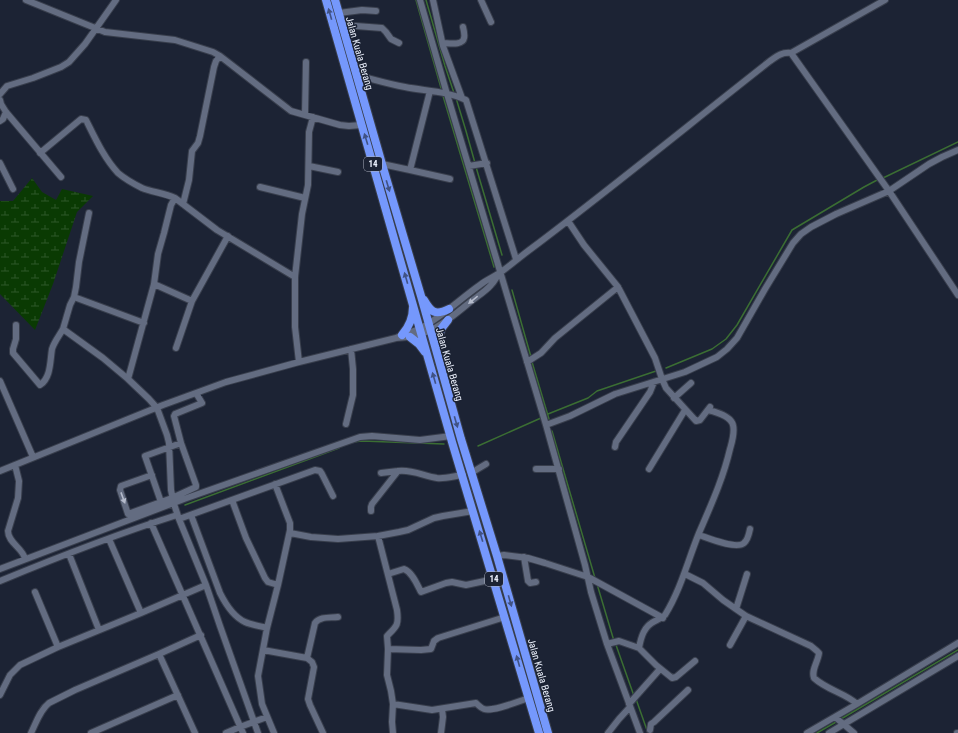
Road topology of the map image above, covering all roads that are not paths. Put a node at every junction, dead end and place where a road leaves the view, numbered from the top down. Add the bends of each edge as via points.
1 (26, 0) edge
2 (116, 0) edge
3 (326, 0) edge
4 (335, 0) edge
5 (420, 0) edge
6 (433, 0) edge
7 (481, 0) edge
8 (885, 0) edge
9 (376, 11) dead end
10 (339, 13) junction
11 (432, 19) junction
12 (491, 22) dead end
13 (342, 26) junction
14 (463, 28) dead end
15 (96, 29) junction
16 (399, 43) dead end
17 (440, 47) junction
18 (791, 53) junction
19 (220, 56) junction
20 (306, 62) dead end
21 (356, 75) junction
22 (430, 91) junction
23 (0, 94) edge
24 (449, 94) junction
25 (461, 98) junction
26 (0, 100) edge
27 (6, 112) junction
28 (305, 114) junction
29 (313, 117) junction
30 (0, 121) edge
31 (362, 125) junction
32 (958, 150) edge
33 (40, 153) junction
34 (0, 163) edge
35 (486, 163) junction
36 (382, 164) junction
37 (309, 166) junction
38 (470, 166) junction
39 (410, 170) junction
40 (338, 172) dead end
41 (61, 177) dead end
42 (450, 179) dead end
43 (260, 187) dead end
44 (887, 189) junction
45 (13, 190) dead end
46 (175, 198) junction
47 (305, 198) junction
48 (183, 204) junction
49 (89, 213) dead end
50 (568, 221) junction
51 (228, 236) junction
52 (516, 259) junction
53 (500, 273) junction
54 (295, 277) junction
55 (154, 284) junction
56 (618, 287) junction
57 (958, 295) edge
58 (421, 296) junction
59 (74, 297) junction
60 (192, 301) junction
61 (413, 302) junction
62 (449, 309) junction
63 (448, 320) junction
64 (144, 323) junction
65 (16, 325) dead end
66 (63, 329) junction
67 (425, 329) junction
68 (403, 337) junction
69 (176, 348) dead end
70 (351, 350) junction
71 (436, 351) junction
72 (429, 360) junction
73 (299, 362) junction
74 (527, 362) junction
75 (128, 379) junction
76 (662, 379) junction
77 (0, 381) edge
78 (654, 382) junction
79 (691, 383) dead end
80 (196, 393) junction
81 (674, 398) junction
82 (157, 408) junction
83 (685, 410) junction
84 (346, 424) dead end
85 (546, 425) junction
86 (451, 436) junction
87 (181, 442) junction
88 (169, 446) junction
89 (615, 447) dead end
90 (33, 457) junction
91 (486, 464) dead end
92 (15, 465) junction
93 (536, 469) dead end
94 (559, 469) junction
95 (649, 469) dead end
96 (0, 471) edge
97 (398, 471) junction
98 (381, 473) dead end
99 (471, 473) junction
100 (152, 474) junction
101 (463, 475) junction
102 (275, 484) junction
103 (333, 496) dead end
104 (173, 500) junction
105 (232, 500) junction
106 (161, 502) junction
107 (371, 511) dead end
108 (473, 511) junction
109 (191, 515) junction
110 (178, 517) junction
111 (151, 523) junction
112 (750, 529) dead end
113 (290, 533) junction
114 (699, 535) junction
115 (378, 536) junction
116 (109, 539) junction
117 (69, 554) junction
118 (497, 556) junction
119 (524, 557) junction
120 (25, 559) junction
121 (0, 569) edge
122 (388, 574) junction
123 (685, 574) junction
124 (747, 574) dead end
125 (590, 578) junction
126 (494, 579) junction
127 (0, 581) edge
128 (536, 582) dead end
129 (206, 585) junction
130 (278, 586) junction
131 (35, 592) dead end
132 (183, 594) junction
133 (736, 609) junction
134 (141, 613) junction
135 (746, 616) junction
136 (338, 617) dead end
137 (504, 617) junction
138 (663, 618) junction
139 (267, 628) junction
140 (100, 630) junction
141 (201, 636) junction
142 (608, 644) junction
143 (730, 645) dead end
144 (58, 647) junction
145 (639, 648) junction
146 (388, 649) junction
147 (957, 649) edge
148 (263, 650) junction
149 (160, 654) junction
150 (307, 658) junction
151 (695, 661) dead end
152 (660, 669) junction
153 (688, 690) dead end
154 (537, 694) junction
155 (178, 695) junction
156 (0, 696) edge
157 (529, 698) junction
158 (632, 702) junction
159 (393, 704) junction
160 (857, 704) junction
161 (532, 707) junction
162 (442, 709) junction
163 (267, 717) junction
164 (835, 718) junction
165 (254, 721) junction
166 (843, 724) junction
167 (240, 727) junction
168 (649, 732) edge
169 (31, 733) edge
170 (90, 733) edge
171 (195, 733) edge
172 (226, 733) edge
173 (243, 733) edge
174 (258, 733) edge
175 (274, 733) edge
176 (322, 733) edge
177 (393, 733) edge
178 (441, 733) edge
179 (539, 733) edge
180 (548, 733) edge
181 (608, 733) edge
182 (640, 733) edge
183 (807, 733) edge
184 (829, 733) edge
185 (854, 733) edge

1 - 15 street
2 - 15 street
31 -> 3 highway, Jalan Kuala Berang / 14
4 - 10 highway, Jalan Kuala Berang / 14
5 - 11 street
6 - 11 street via 435,6
7 - 12 street
8 - 18 street
9 - 10 street
10 - 13 highway, Jalan Kuala Berang / 14
11 - 17 street
11 - 17 street
13 - 16 street via 382,28
13 - 21 highway, Jalan Kuala Berang / 14
14 - 17 street via 463,41
15 - 19 street via 175,40
15 - 23 street via 69,62 7,86
17 - 24 street
17 - 25 street
18 - 44 street
18 - 50 street via 779,54
19 - 28 street via 286,108
19 - 48 street via 214,68 198,143 192,151
20 - 28 street
21 - 22 street via 396,86
21 - 36 highway, Jalan Kuala Berang / 14
22 - 24 street
22 - 39 street
24 - 25 street
24 - 38 street
25 - 35 street via 467,101
26 - 27 street
27 - 30 street
27 - 33 street
28 - 29 street
29 - 31 street via 349,126
29 - 37 street via 309,132
61 -> 31 highway, Jalan Kuala Berang / 14
32 - 44 street
33 - 41 street
33 - 46 street via 81,119 86,120 109,162 119,174 144,189
34 - 45 street
35 - 38 street
35 - 52 street
36 - 39 street
36 -> 58 highway, Jalan Kuala Berang / 14
37 - 40 street
37 - 47 street
38 - 53 street
39 - 42 street
43 - 47 street
44 - 57 street
44 - 76 street via 801,234 737,338 727,349 692,369
46 - 48 street
46 - 55 street via 158,254
47 - 54 street
48 - 51 street
49 - 59 street
50 - 52 street
50 - 56 street
51 - 54 street
51 - 60 street
52 - 53 street
53 - 62 street
53 -> 63 street via 491,285
53 - 74 street
54 - 73 street via 295,327
55 - 60 street
55 - 64 street
56 - 74 street
56 - 76 street via 655,358
58 - 62 highway via 435,312
58 - 67 highway, Jalan Kuala Berang / 14
59 - 64 street
59 - 66 street
60 - 69 street
61 - 67 highway, Jalan Kuala Berang / 14
61 - 68 highway via 411,322
62 - 67 street
63 - 67 street
63 - 71 highway via 441,329
64 - 75 street
65 - 66 street via 13,353 40,385 45,381 53,348
66 - 75 street
67 - 68 street
67 - 71 highway, Jalan Kuala Berang / 14
67 - 72 highway, Jalan Kuala Berang / 14
68 - 70 street
68 - 72 highway via 419,344
70 - 73 street
70 - 84 street via 353,395
71 -> 99 highway, Jalan Kuala Berang / 14
86 -> 72 highway, Jalan Kuala Berang / 14
73 - 80 street
74 - 85 street
75 - 82 street
76 - 78 street
76 - 81 street
77 - 90 street
78 - 85 street via 615,394
78 - 89 street
79 - 81 street
80 - 82 street
80 - 87 street via 202,403 174,415
81 - 83 street
82 - 88 street
82 - 90 street
83 - 95 street
83 - 114 street via 698,421 709,408 729,419 733,426 733,436 721,481
85 - 94 street
86 - 101 highway, Jalan Kuala Berang / 14
86 - 104 street via 420,440 360,437
87 - 88 street
87 - 104 street via 196,485
88 - 100 street via 146,456
88 - 104 street
90 - 92 street
91 - 99 street
92 - 96 street
92 - 120 street via 19,481 18,498 8,535 24,554
93 - 94 street
94 - 125 street
97 - 98 street
97 - 101 street via 438,478
97 - 107 street via 370,506
99 - 118 highway, Jalan Kuala Berang / 14
100 - 106 street
100 -> 106 street via 121,486 120,490 128,514
101 - 108 highway, Jalan Kuala Berang / 14
102 - 103 street via 318,470
102 - 105 street
102 - 113 street via 290,523
104 - 106 street
104 - 110 street
104 - 120 street
105 - 109 street
105 - 130 street via 265,578
108 - 115 street via 434,518 408,530
126 -> 108 highway, Jalan Kuala Berang / 14
109 - 110 street
109 - 139 street via 220,593 230,610 247,623
110 - 111 street
110 - 129 street
111 - 116 street
111 - 132 street
112 - 114 street via 746,541 739,546
113 - 115 street via 338,539
113 - 130 street
114 - 123 street
115 - 122 street
116 - 117 street
116 - 134 street
117 - 127 street
117 - 140 street
118 - 119 street
118 -> 154 highway, Jalan Kuala Berang / 14
119 - 125 street
119 - 128 street via 528,581
120 - 121 street
122 - 126 street via 407,570 422,592 446,583 466,585
122 - 146 street via 399,620 387,636
123 - 133 street via 702,583
123 - 138 street
124 - 133 street
125 - 138 street
125 - 142 street via 591,592
126 - 137 highway, Jalan Kuala Berang / 14
129 - 132 street
129 - 165 street
130 - 139 street
131 - 144 street
132 - 134 street
132 - 141 street
133 - 135 street
134 - 140 street
135 - 143 street
135 - 160 street via 814,648 819,653 813,672 814,678
136 - 150 street via 317,620
137 - 146 street via 438,638 431,649
157 -> 137 highway, Jalan Kuala Berang / 14
138 - 145 street via 648,626 642,634
139 - 148 street
140 - 144 street
141 - 149 street
141 - 167 street
142 - 145 street via 619,641
142 - 158 street
144 - 156 street via 16,668
145 - 152 street
146 - 159 street via 387,675
147 - 160 street
147 - 166 street
148 - 150 street
148 - 163 street via 258,676 262,704
149 - 155 street
149 - 169 street via 49,703 40,713
150 - 176 street via 314,667 309,702
151 - 152 street via 674,678
152 - 158 street
153 - 168 street via 651,724
154 - 161 highway via 536,703
154 - 180 highway, Jalan Kuala Berang / 14
155 - 170 street
155 - 171 street
157 - 161 highway, Jalan Kuala Berang / 14
157 - 162 street via 492,709 484,709 473,703
158 - 181 street
158 - 182 street
159 - 162 street via 428,710
159 - 177 street
160 - 164 street
161 - 179 highway, Jalan Kuala Berang / 14
162 - 178 street
163 - 165 street
163 - 175 street
164 - 166 street
164 - 183 street
165 - 167 street
165 - 174 street
166 - 184 street
166 - 185 street
167 - 172 street
167 - 173 street

